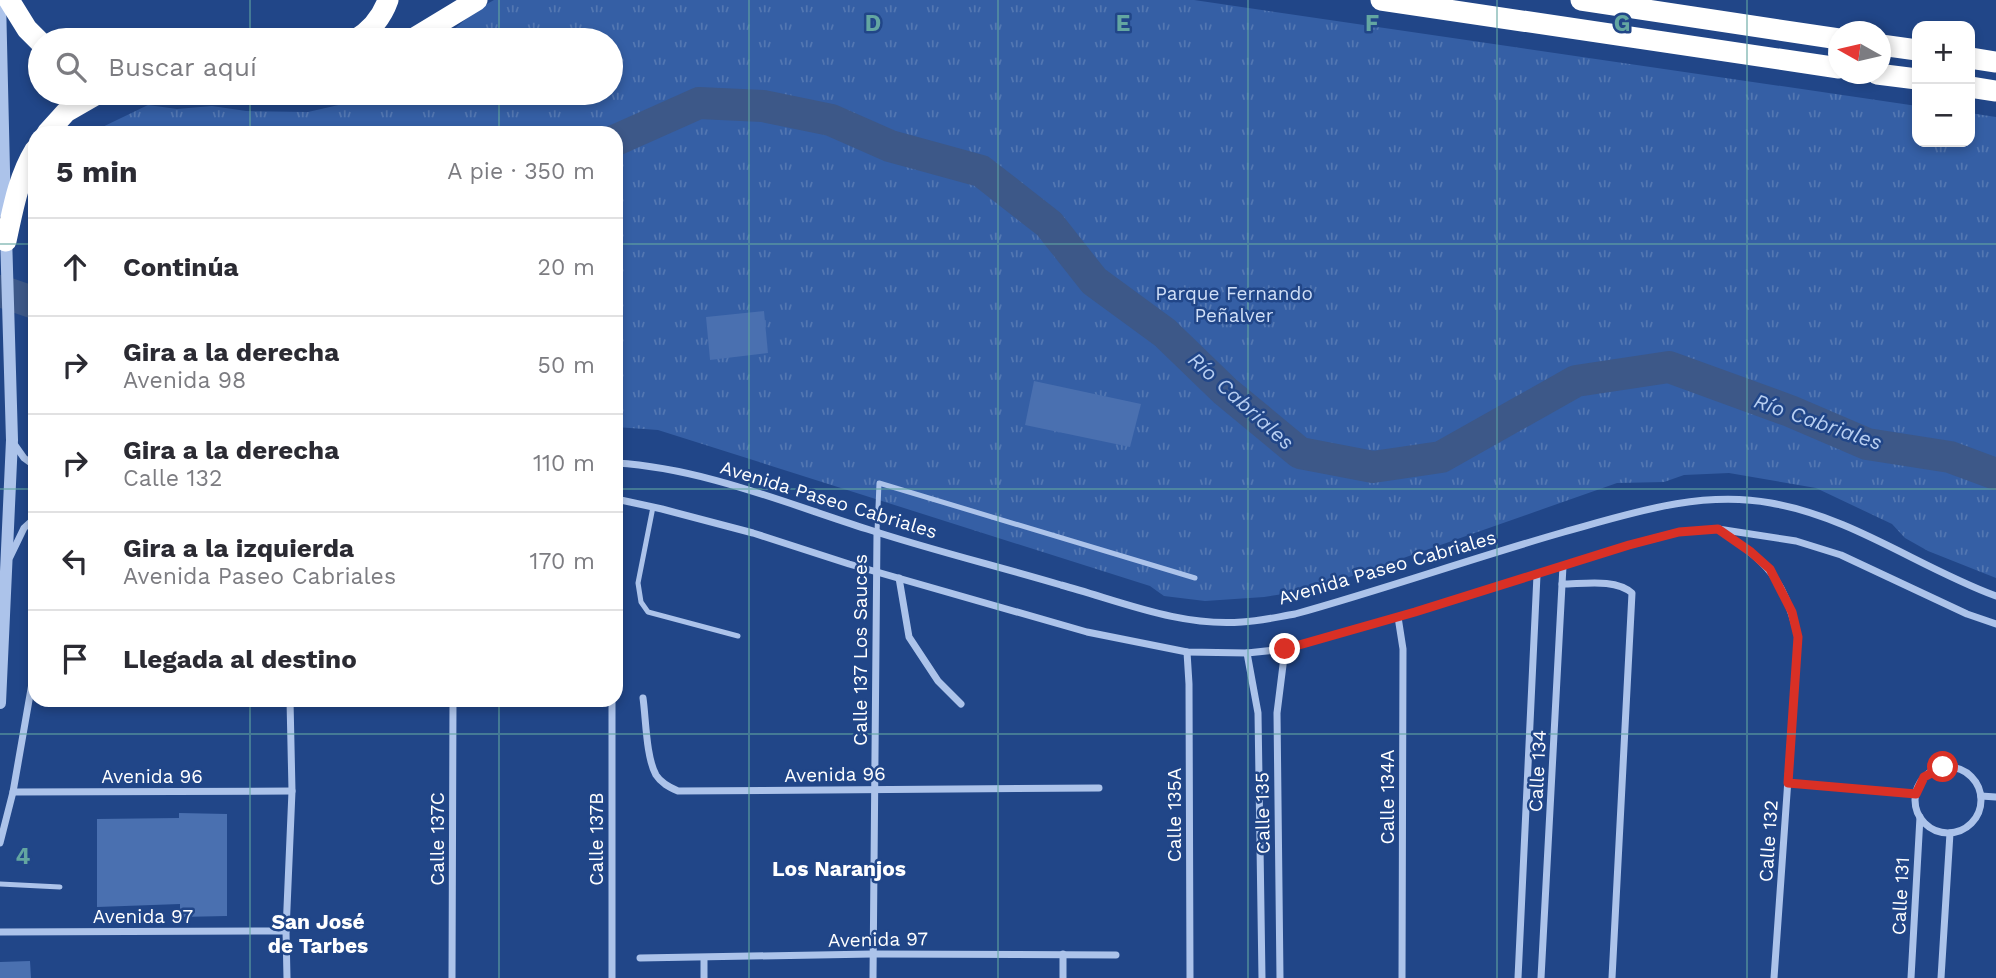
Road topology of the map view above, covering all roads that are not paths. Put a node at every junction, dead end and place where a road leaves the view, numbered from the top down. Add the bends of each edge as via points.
1 (0, 0) edge
2 (9, 0) edge
3 (388, 0) edge
4 (477, 0) edge
5 (1381, 0) edge
6 (1581, 0) edge
7 (371, 28) edge
8 (431, 28) edge
9 (28, 30) edge
10 (1828, 36) edge
11 (1891, 46) edge
12 (1912, 49) edge
13 (1975, 59) edge
14 (1996, 62) edge
15 (1828, 66) edge
16 (1891, 76) edge
17 (1912, 78) edge
18 (1975, 88) edge
19 (1996, 91) edge
20 (78, 105) edge
21 (53, 126) edge
22 (28, 161) edge
23 (6, 240) junction
24 (12, 440) junction
25 (28, 460) edge
26 (623, 463) edge
27 (623, 501) edge
28 (653, 507) junction
29 (28, 524) edge
30 (1718, 529) junction
31 (877, 532) junction
32 (8, 561) junction
33 (1563, 566) junction
34 (876, 571) junction
35 (1537, 575) junction
36 (899, 578) junction
37 (1195, 578) dead end
38 (1562, 584) junction
39 (1996, 596) edge
40 (1398, 617) junction
41 (1996, 624) edge
42 (738, 636) dead end
43 (1285, 649) junction
44 (1186, 652) junction
45 (1247, 653) junction
46 (643, 698) dead end
47 (0, 703) edge
48 (961, 704) dead end
49 (28, 706) edge
50 (290, 707) edge
51 (453, 707) edge
52 (612, 707) edge
53 (1788, 783) junction
54 (1099, 788) dead end
55 (874, 789) junction
56 (292, 790) junction
57 (13, 792) junction
58 (1916, 794) junction
59 (1981, 796) junction
60 (1996, 797) edge
61 (1920, 817) junction
62 (1950, 833) junction
63 (0, 843) edge
64 (0, 884) edge
65 (60, 887) dead end
66 (286, 931) junction
67 (0, 932) edge
68 (873, 954) junction
69 (1063, 954) junction
70 (1116, 955) dead end
71 (640, 958) dead end
72 (704, 958) junction
73 (288, 978) edge
74 (452, 978) edge
75 (612, 978) edge
76 (704, 978) edge
77 (873, 978) edge
78 (1063, 978) edge
79 (1190, 978) edge
80 (1262, 978) edge
81 (1280, 978) edge
82 (1402, 978) edge
83 (1518, 978) edge
84 (1541, 978) edge
85 (1612, 978) edge
86 (1774, 978) edge
87 (1911, 978) edge
88 (1941, 978) edge

1 - 23 street
2 - 9 highway
3 - 7 highway
4 - 8 highway
5 - 15 highway
6 - 10 highway
11 - 12 highway
13 - 14 highway
16 - 17 highway
18 - 19 highway
20 - 21 highway
22 - 23 highway
23 - 24 street
24 - 25 street
24 - 32 street
26 - 31 street, Avenida Paseo Cabriales via 707,477
27 - 28 street
28 - 34 street
28 - 42 lane via 638,583 641,602 648,612
29 - 32 street
30 - 33 street via 1679,532
30 - 41 street via 1796,541 1841,555
30 - 53 street, Calle 132 via 1770,569 1792,612 1798,637
31 - 34 street, Calle 137 Los Sauces
31 - 37 lane via 879,483
31 - 39 street, Avenida Paseo Cabriales via 1152,613 1204,622 1242,622 1346,600 1636,512 1724,498 1772,503 1820,516
32 - 47 street
33 - 35 street
33 - 38 street, Calle 134
34 - 36 street
34 - 55 street, Calle 137 Los Sauces
35 - 40 street
35 - 83 street, Calle 134
36 - 44 street via 1087,632
36 - 48 street via 909,637 938,681
38 - 84 street, Calle 134
38 - 85 street via 1606,584 1632,593
40 - 43 street
40 - 82 street, Calle 134A via 1403,649
43 - 45 street
43 - 81 street, Calle 135 via 1277,713
44 - 45 street
44 - 79 street, Calle 135A
45 - 80 street, Calle 135 via 1258,713
46 - 55 street, Avenida 96 via 655,774 678,791
49 - 57 street
50 - 56 street
51 - 74 street, Calle 137C
52 - 75 street, Calle 137B
53 - 58 street
53 - 86 street, Calle 132
54 - 55 street, Avenida 96
55 - 68 street, Calle 137 Los Sauces
56 - 57 street, Avenida 96
56 - 66 street
57 - 63 street
58 - 59 street via 1924,777 1954,767 1972,777
58 - 61 street
59 - 60 street
59 - 62 street via 1970,825
61 - 62 street via 1933,829
61 - 87 street, Calle 131
62 - 88 street
64 - 65 lane
66 - 67 street, Avenida 97
66 - 73 street
68 - 69 street, Avenida 97
68 - 72 street, Avenida 97
68 - 77 street, Calle 137 Los Sauces
69 - 70 street, Avenida 97
69 - 78 street
71 - 72 street, Avenida 97
72 - 76 street

